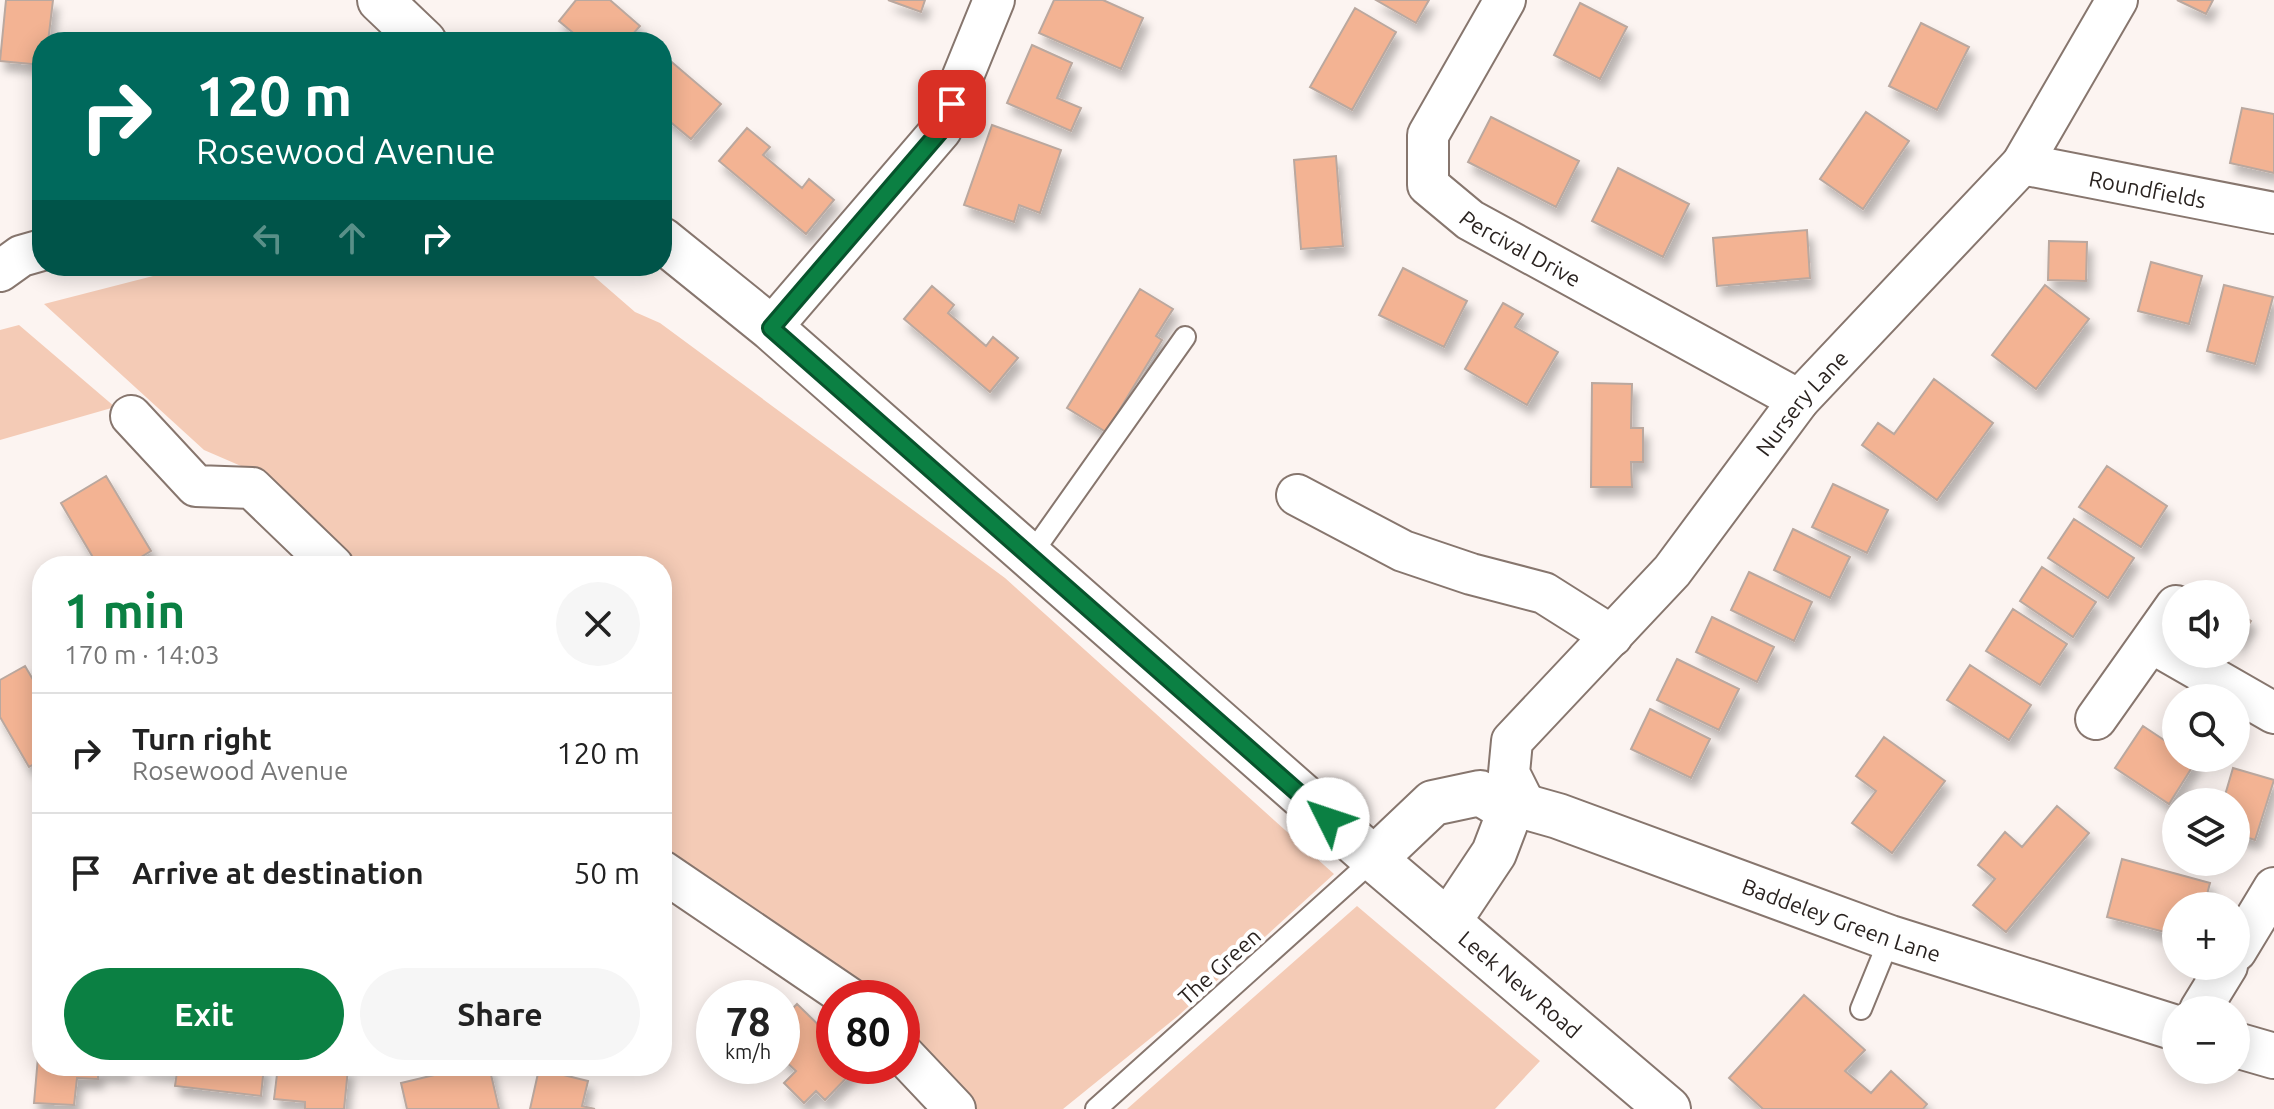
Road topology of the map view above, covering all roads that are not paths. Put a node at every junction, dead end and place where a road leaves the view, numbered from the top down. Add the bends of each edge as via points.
1 (380, 0) edge
2 (994, 0) edge
3 (1505, 0) edge
4 (2117, 0) edge
5 (414, 32) edge
6 (2022, 164) junction
7 (2274, 213) edge
8 (672, 248) edge
9 (32, 253) edge
10 (0, 271) edge
11 (771, 328) junction
12 (1185, 337) dead end
13 (1799, 400) junction
14 (131, 416) dead end
15 (1297, 495) dead end
16 (323, 556) edge
17 (1030, 556) junction
18 (2162, 628) edge
19 (1612, 636) junction
20 (2152, 643) junction
21 (2274, 713) edge
22 (2096, 719) dead end
23 (1518, 809) junction
24 (1374, 859) junction
25 (672, 878) edge
26 (2274, 888) edge
27 (1448, 922) junction
28 (2250, 928) edge
29 (1890, 938) junction
30 (822, 980) edge
31 (1861, 1009) dead end
32 (2162, 1024) edge
33 (2250, 1049) edge
34 (2274, 1056) edge
35 (920, 1072) edge
36 (955, 1109) edge
37 (1096, 1109) edge
38 (1668, 1109) edge

1 - 5 main road
2 - 11 street via 941,130
3 - 13 street, Percival Drive via 1428,135 1428,185 1470,220
4 - 6 street, Nursery Lane
6 - 7 street, Roundfields
6 - 13 street, Nursery Lane
8 - 11 main road, Leek New Road
9 - 10 street
11 - 17 main road, Leek New Road
12 - 17 lane
13 - 19 street, Nursery Lane via 1672,571
14 - 16 street via 196,486 252,488
15 - 19 street via 1403,551 1544,593
17 - 24 main road, Leek New Road
18 - 20 street
19 - 23 street, Nursery Lane via 1512,741 1509,773
20 - 21 street
20 - 22 street
23 - 24 main road, Baddeley Green Lane via 1480,793 1433,803
23 - 27 main road
23 - 29 main road, Baddeley Green Lane via 1558,816
24 - 27 main road, Leek New Road
24 - 37 lane, The Green
25 - 30 street
26 - 28 street
27 - 38 main road, Leek New Road
29 - 31 lane
29 - 32 main road, Baddeley Green Lane
33 - 34 main road
35 - 36 street

